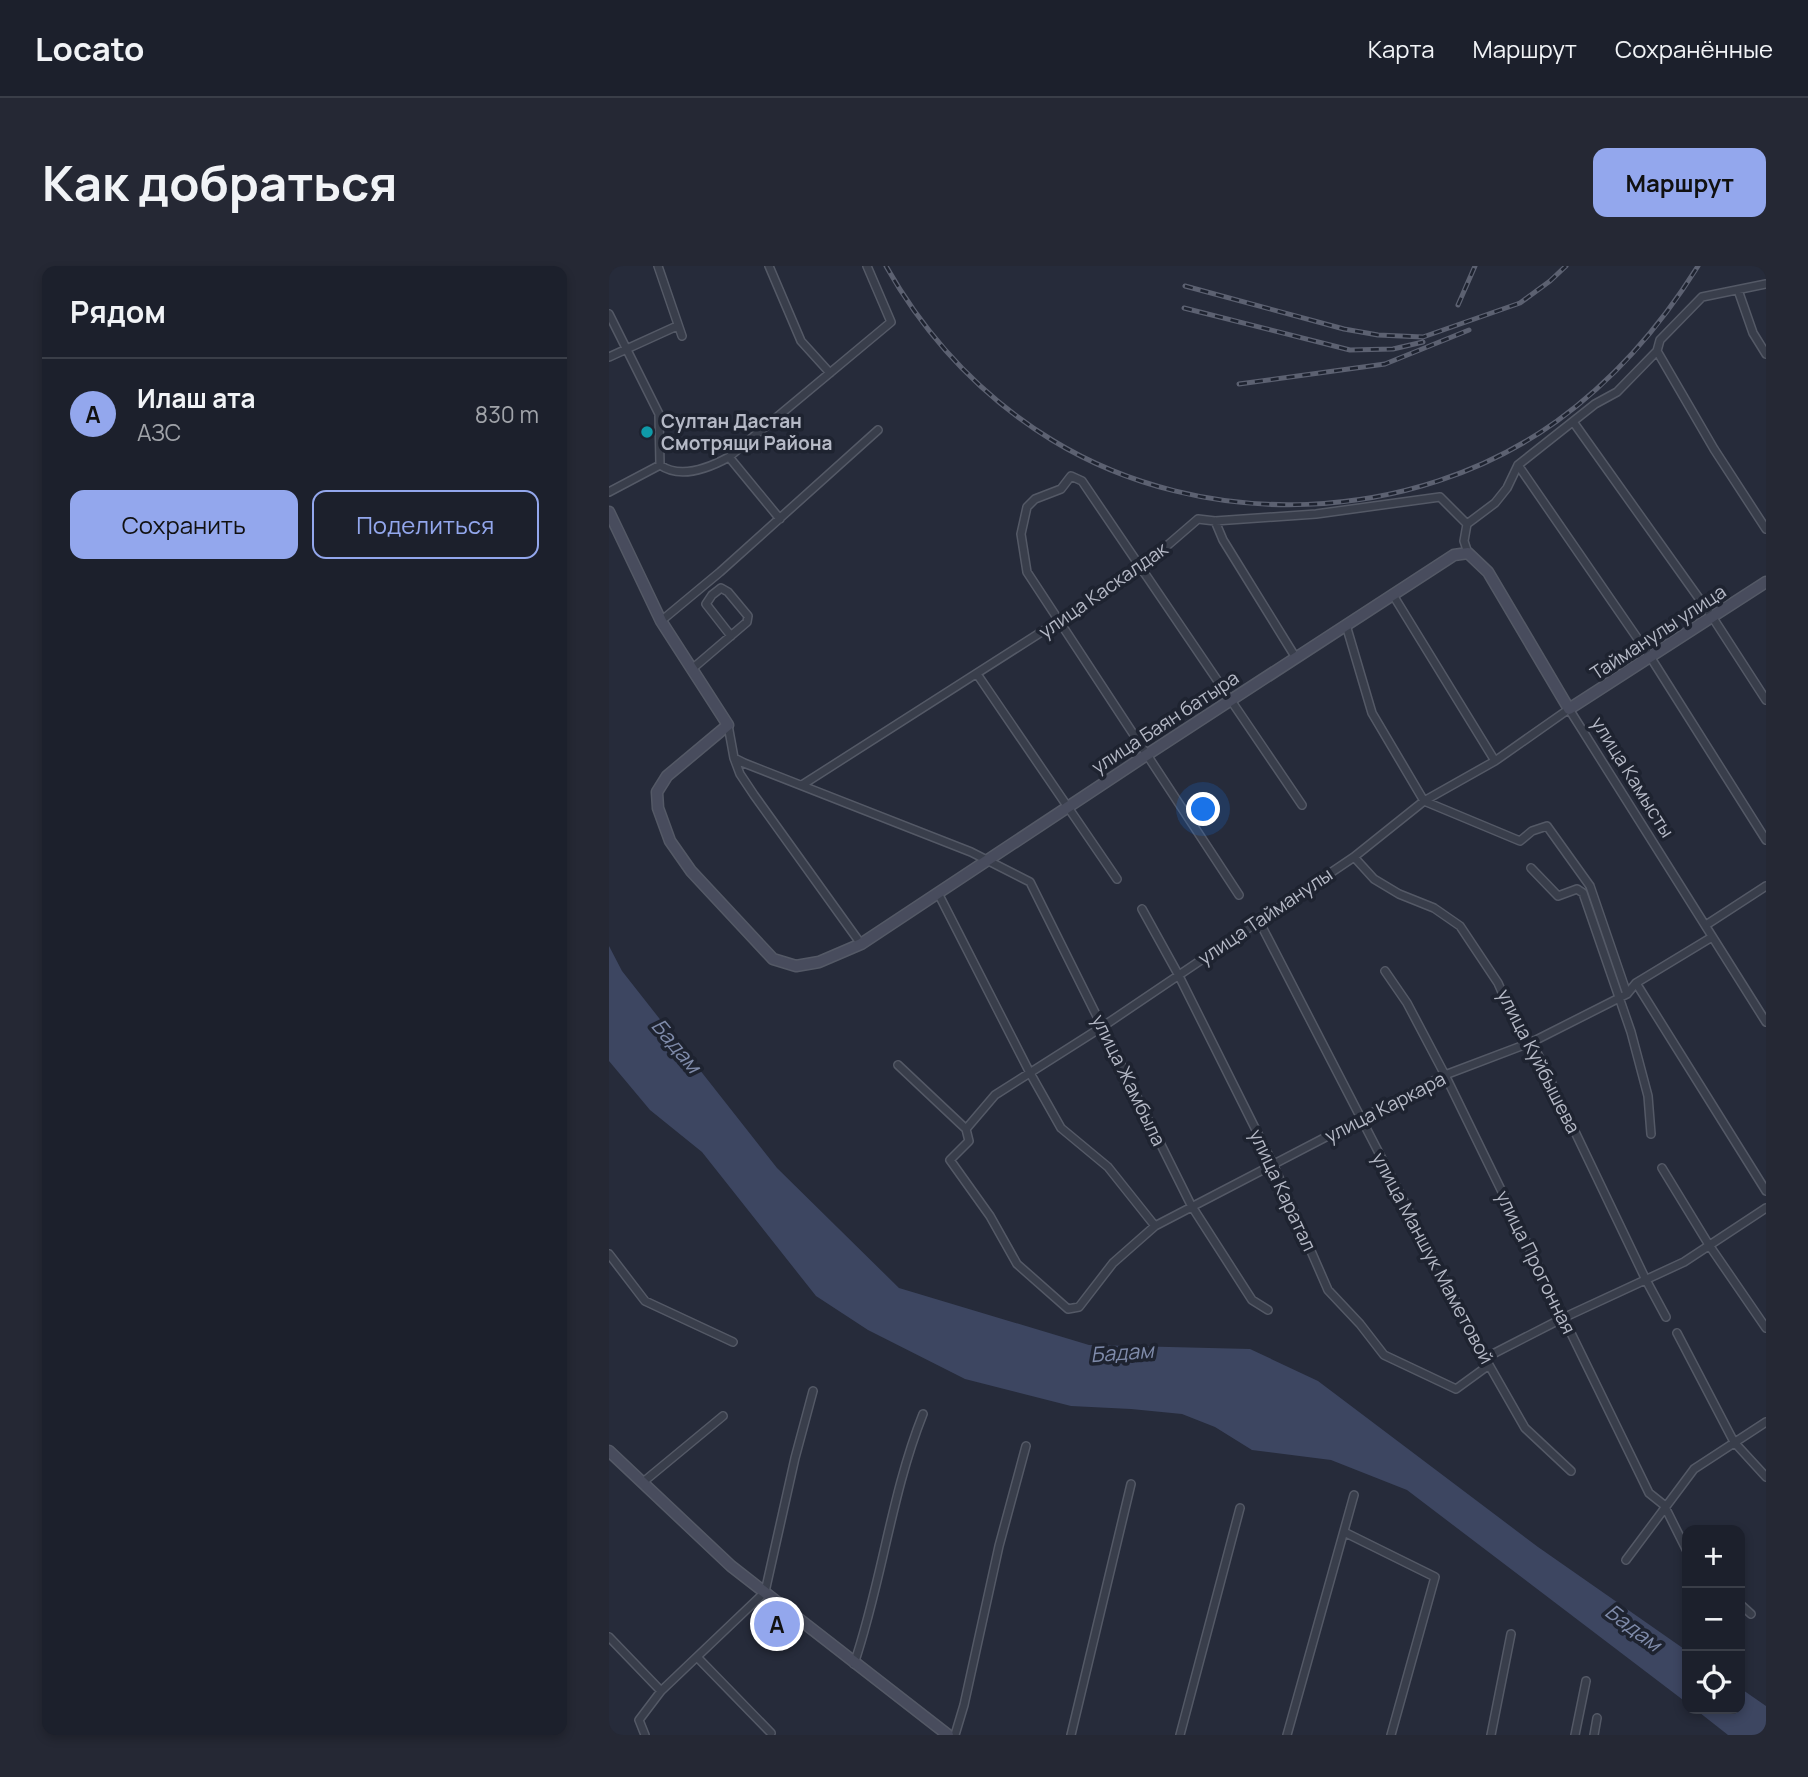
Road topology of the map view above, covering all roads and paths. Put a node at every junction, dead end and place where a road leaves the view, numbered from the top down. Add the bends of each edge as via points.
1 (658, 266) edge
2 (769, 266) edge
3 (867, 266) edge
4 (1766, 284) edge
5 (1738, 290) junction
6 (609, 314) edge
7 (677, 326) junction
8 (682, 336) dead end
9 (626, 349) junction
10 (1657, 351) junction
11 (1766, 354) edge
12 (609, 357) edge
13 (830, 373) junction
14 (1574, 423) junction
15 (878, 429) dead end
16 (729, 457) junction
17 (660, 465) junction
18 (1518, 466) junction
19 (609, 492) edge
20 (609, 512) edge
21 (780, 519) junction
22 (1215, 521) junction
23 (1467, 524) junction
24 (1766, 529) edge
25 (1468, 553) junction
26 (1140, 569) junction
27 (1766, 582) edge
28 (1393, 595) junction
29 (1713, 618) junction
30 (661, 621) junction
31 (1059, 621) junction
32 (1346, 625) junction
33 (731, 636) junction
34 (1296, 658) junction
35 (1651, 659) junction
36 (692, 670) junction
37 (977, 674) junction
38 (1232, 700) junction
39 (1766, 701) edge
40 (1569, 709) junction
41 (728, 725) junction
42 (1148, 754) junction
43 (734, 758) junction
44 (1495, 761) junction
45 (802, 785) junction
46 (1424, 801) junction
47 (1302, 806) dead end
48 (1068, 807) junction
49 (1766, 840) edge
50 (1354, 857) junction
51 (986, 860) junction
52 (1531, 868) dead end
53 (1117, 879) dead end
54 (1766, 886) edge
55 (938, 893) junction
56 (1239, 895) dead end
57 (1142, 909) dead end
58 (1258, 919) junction
59 (1706, 925) junction
60 (1712, 937) junction
61 (861, 944) junction
62 (1385, 971) dead end
63 (1178, 974) junction
64 (1636, 983) junction
65 (1627, 994) junction
66 (1618, 998) junction
67 (1766, 1022) edge
68 (1102, 1027) junction
69 (1532, 1042) junction
70 (898, 1065) dead end
71 (1030, 1073) junction
72 (1445, 1075) junction
73 (1361, 1119) junction
74 (966, 1129) junction
75 (1651, 1134) dead end
76 (1273, 1164) junction
77 (1662, 1168) dead end
78 (1766, 1191) edge
79 (1191, 1205) junction
80 (1766, 1208) edge
81 (1155, 1226) junction
82 (1709, 1245) junction
83 (609, 1254) edge
84 (1646, 1280) junction
85 (1079, 1307) joint
86 (1268, 1310) dead end
87 (1666, 1317) dead end
88 (1563, 1318) junction
89 (1766, 1328) edge
90 (1677, 1333) dead end
91 (733, 1342) dead end
92 (1487, 1362) junction
93 (813, 1391) dead end
94 (923, 1414) dead end
95 (723, 1416) dead end
96 (1766, 1422) edge
97 (1734, 1442) junction
98 (1026, 1446) dead end
99 (609, 1451) edge
100 (1571, 1471) dead end
101 (1766, 1476) edge
102 (642, 1483) junction
103 (1131, 1484) dead end
104 (1354, 1495) dead end
105 (1664, 1505) junction
106 (1240, 1508) dead end
107 (1345, 1532) junction
108 (1682, 1540) edge
109 (1626, 1560) dead end
110 (765, 1592) junction
111 (1745, 1609) edge
112 (1751, 1614) dead end
113 (1511, 1634) dead end
114 (609, 1637) edge
115 (697, 1657) junction
116 (854, 1664) junction
117 (1586, 1681) dead end
118 (661, 1691) junction
119 (1597, 1718) dead end
120 (771, 1733) dead end
121 (943, 1734) edge
122 (645, 1735) edge
123 (955, 1735) edge
124 (1071, 1735) edge
125 (1180, 1735) edge
126 (1287, 1735) edge
127 (1391, 1735) edge
128 (1491, 1735) edge
129 (1575, 1735) edge
130 (1594, 1735) edge

1 - 7 street
2 - 13 street via 801,341
3 - 13 street via 891,322
4 - 5 street
5 - 10 street via 1702,298 1660,340
5 - 11 street
6 - 9 street
7 - 8 street
7 - 9 street
9 - 12 street
9 - 17 street via 659,414
10 - 14 street via 1617,392
10 - 24 street
13 - 16 street
14 - 18 street
14 - 29 street
15 - 21 street
16 - 17 street via 695,470 668,471
16 - 21 street
17 - 19 street
18 - 23 street via 1495,503
18 - 35 street
20 - 30 street
21 - 30 street
22 - 23 street, улица Каскалдак via 1316,514 1440,497
22 - 26 street, улица Каскалдак via 1198,519
22 - 34 street
23 - 25 street via 1464,541
25 - 28 street, улица Баян батыра via 1454,555
25 - 40 street, улица Камысты via 1488,572
26 - 31 street, улица Каскалдак
26 - 31 street via 1082,481 1071,476 1061,489 1035,499 1027,507 1021,534 1027,572
26 - 38 street
27 - 29 street, Тайманулы улица
28 - 32 street, улица Баян батыра
28 - 44 street
29 - 35 street, Тайманулы улица
29 - 39 street
30 - 36 street
31 - 37 street, улица Каскалдак
31 - 42 street
32 - 34 street, улица Баян батыра
32 - 46 street via 1372,713
33 - 33 street via 748,616 721,588 706,604
33 - 36 street
34 - 38 street, улица Баян батыра
35 - 40 street, Тайманулы улица
35 - 49 street
36 - 41 street
37 - 45 street, улица Каскалдак
37 - 48 street
38 - 42 street, улица Баян батыра
38 - 47 street
40 - 44 street, улица Тайманулы
40 - 59 street, улица Камысты
41 - 43 street
41 - 61 street, улица Баян батыра via 667,776 657,792 670,841 691,871 773,959 796,966 819,962
42 - 48 street, улица Баян батыра
42 - 56 street
43 - 45 street, улица Жамбыла
43 - 61 street via 754,795
44 - 46 street, улица Тайманулы
45 - 51 street, улица Жамбыла
46 - 50 street, улица Тайманулы
46 - 65 street via 1520,841 1547,826 1590,886
48 - 51 street, улица Баян батыра
48 - 53 street
50 - 58 street, улица Тайманулы
50 - 69 street, улица Куйбышева via 1374,879 1434,908 1459,926 1498,982 1519,1031
51 - 55 street, улица Баян батыра
51 - 68 street, улица Жамбыла via 1030,882
52 - 66 street via 1558,896 1577,889 1583,892
54 - 59 street
55 - 61 street, улица Баян батыра
55 - 71 street
57 - 63 street, улица Каратал
58 - 63 street, улица Тайманулы
58 - 73 street, улица Маншук Маметовой
59 - 60 street, улица Камысты
60 - 64 street, улица Каркара
60 - 67 street, улица Камысты
62 - 72 street, улица Прогонная
63 - 68 street, улица Тайманулы
63 - 76 street, улица Каратал
64 - 65 street, улица Каркара
64 - 78 street
65 - 66 street, улица Каркара
66 - 69 street, улица Каркара
66 - 75 street via 1648,1096
68 - 71 street, улица Тайманулы
68 - 79 street, улица Жамбыла
69 - 72 street, улица Каркара
69 - 84 street, улица Куйбышева
70 - 74 street
71 - 74 street, улица Тайманулы via 995,1095
71 - 81 street via 1061,1128 1108,1167
72 - 73 street, улица Каркара
72 - 88 street, улица Прогонная
73 - 76 street, улица Каркара
73 - 92 street, улица Маншук Маметовой
74 - 85 street, улица Тайманулы via 969,1141 950,1160 1017,1264 1068,1309
76 - 79 street, улица Каркара
76 - 92 street, улица Каратал via 1328,1290 1384,1355 1456,1389
77 - 82 street
79 - 81 street, улица Каркара
79 - 86 street, улица Жамбыла via 1252,1300
80 - 82 street
81 - 85 street, улица Каркара via 1113,1263
82 - 84 street
82 - 89 street
83 - 91 street via 645,1301
84 - 87 street, улица Куйбышева
84 - 88 street
88 - 92 street
88 - 105 street, улица Прогонная via 1649,1493
90 - 97 street
92 - 100 street, улица Маншук Маметовой via 1525,1428
93 - 110 street
94 - 116 street via 909,1449 870,1619
95 - 102 street
96 - 97 street
97 - 101 street
97 - 105 street via 1694,1469
98 - 123 street
99 - 102 street
102 - 110 street
103 - 124 street
104 - 107 street
105 - 108 street, улица Прогонная
105 - 109 street
106 - 125 street
107 - 126 street
107 - 127 street via 1435,1577
110 - 115 street
110 - 116 street
111 - 112 street
113 - 128 street
114 - 118 street
115 - 118 street
115 - 120 street
116 - 121 street
117 - 129 street
118 - 122 street via 639,1720
119 - 130 street

